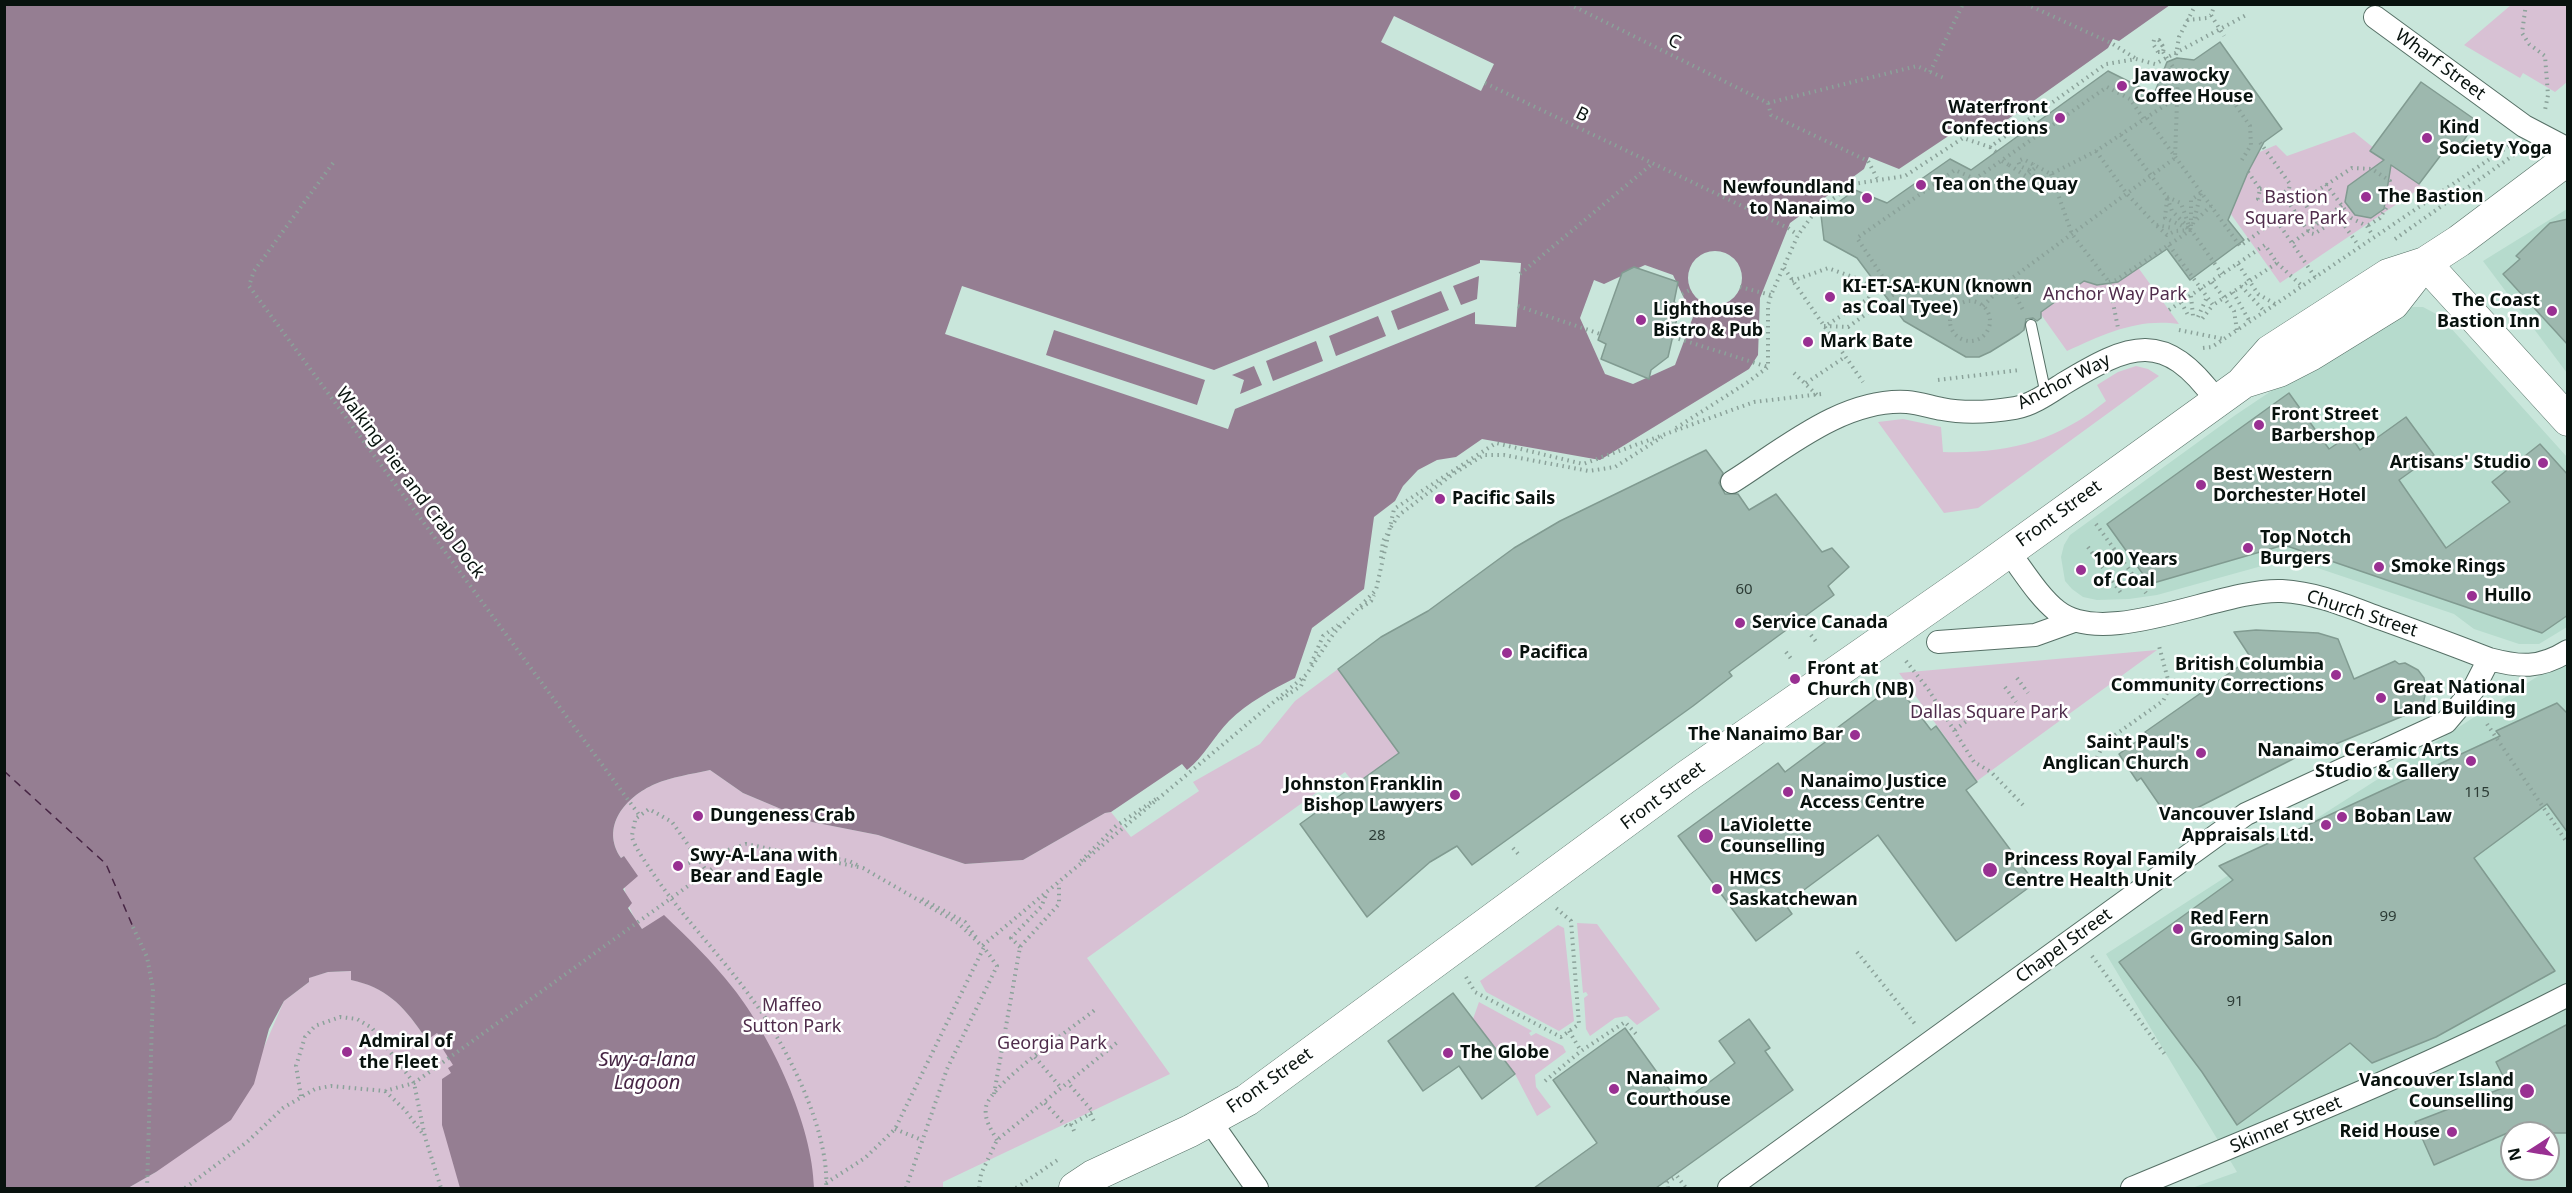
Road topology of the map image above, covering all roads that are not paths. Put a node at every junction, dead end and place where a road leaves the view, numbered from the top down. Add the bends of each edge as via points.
1 (2375, 17) dead end
2 (2568, 149) edge
3 (2568, 159) edge
4 (2425, 263) junction
5 (2031, 325) road end
6 (2228, 392) junction
7 (2046, 395) junction
8 (2568, 420) edge
9 (1732, 482) dead end
10 (2008, 551) junction
11 (2074, 621) junction
12 (1938, 642) dead end
13 (2568, 651) edge
14 (2489, 659) junction
15 (2568, 995) edge
16 (1210, 1121) junction
17 (1075, 1188) edge
18 (1257, 1188) edge
19 (1729, 1188) edge
20 (2132, 1188) edge

1 - 2 street, Wharf Street via 2540,136
3 - 4 street, Front Street
4 - 6 street, Front Street via 2388,275 2270,351
4 - 8 street
5 - 7 lane
6 - 7 street, Anchor Way via 2155,349 2129,351 2101,361
6 - 10 street, Front Street
7 - 9 street, Anchor Way via 2018,407 1981,413 1908,402 1861,409 1820,426
10 - 11 street via 2056,610
10 - 16 street, Front Street via 1686,777 1247,1100
11 - 12 street, Church Street via 2035,636
11 - 14 street, Church Street via 2098,624 2153,617 2280,591 2318,595
13 - 14 street, Church Street via 2540,663 2518,666
14 - 19 street, Chapel Street via 2474,690 2446,722 2246,814
15 - 20 street, Skinner Street via 2485,1038
16 - 17 street, Front Street
16 - 18 street

